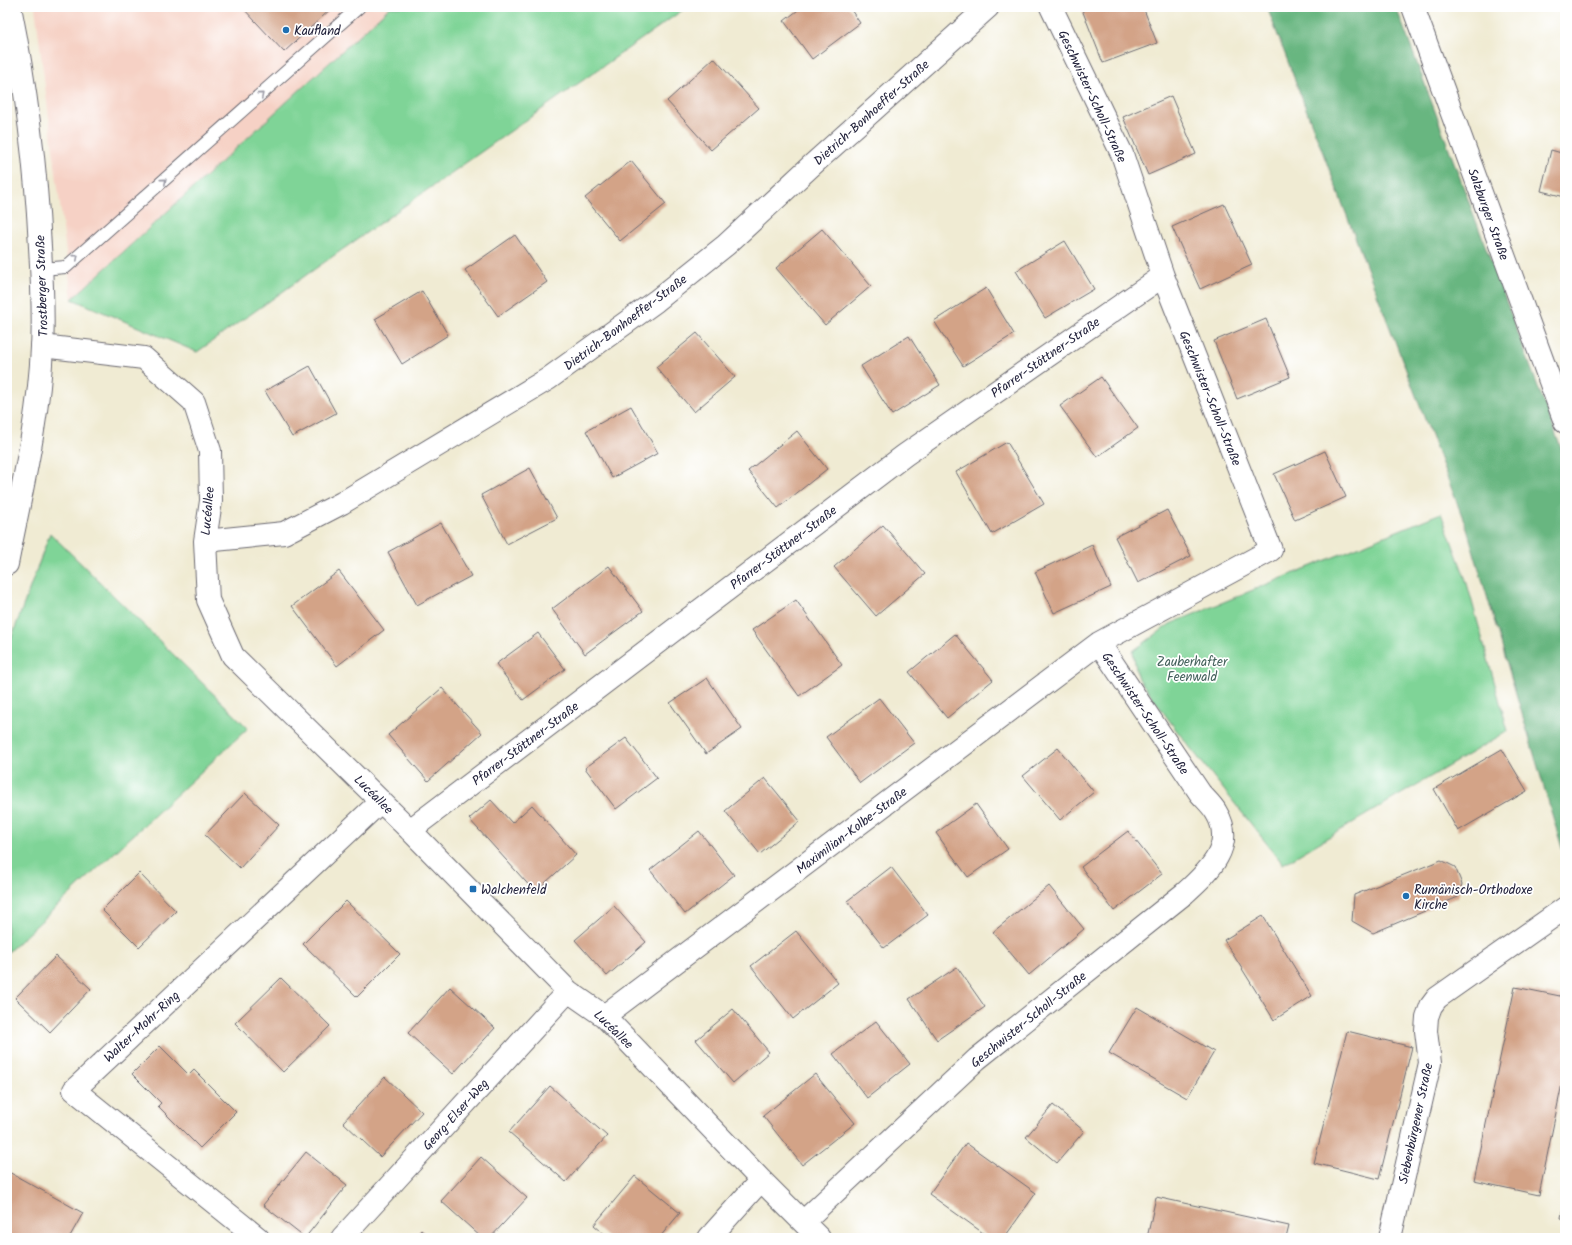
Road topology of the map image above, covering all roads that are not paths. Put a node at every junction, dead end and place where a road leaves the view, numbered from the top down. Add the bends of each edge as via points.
1 (10, 7) edge
2 (359, 7) edge
3 (988, 7) edge
4 (1050, 7) edge
5 (1413, 7) edge
6 (41, 269) junction
7 (1163, 276) junction
8 (42, 346) junction
9 (1565, 422) edge
10 (205, 541) junction
11 (7, 564) edge
12 (1099, 644) junction
13 (381, 801) junction
14 (410, 830) junction
15 (1565, 908) edge
16 (568, 991) junction
17 (604, 1016) junction
18 (761, 1180) junction
19 (803, 1222) junction
20 (258, 1238) edge
21 (342, 1238) edge
22 (709, 1238) edge
23 (819, 1238) edge
24 (1390, 1238) edge

1 - 6 street, Trostberger Straße via 20,57 37,185
6 -> 2 lane via 66,267
3 - 10 street, Dietrich-Bonhoeffer-Straße via 726,244 656,301 548,379 342,503 284,533
4 - 7 street, Geschwister-Scholl-Straße via 1122,154
5 - 9 street, Salzburger Straße
6 - 8 street, Trostberger Straße
7 - 12 street, Geschwister-Scholl-Straße via 1271,550
7 - 14 street, Pfarrer-Stöttner-Straße via 905,455
8 - 10 street, Lucéallee via 144,358 194,402 210,452 211,501
8 - 11 street, Trostberger Straße via 35,419
10 - 13 street, Lucéallee via 208,600 233,656
12 - 17 street, Maximilian-Kolbe-Straße
12 - 19 street, Geschwister-Scholl-Straße via 1200,793 1217,812 1224,833 1221,852 1205,875 1185,893 977,1058
13 - 14 street, Lucéallee
13 - 20 street, Walter-Mohr-Ring via 74,1090
14 - 16 street, Lucéallee
15 - 24 street, Siebenbürgener Straße via 1437,998 1431,1006 1426,1031 1430,1063
16 - 17 street, Lucéallee
16 - 21 street, Georg-Elser-Weg
17 - 18 street, Lucéallee
18 - 19 street, Lucéallee
18 - 22 street
19 - 23 street, Lucéallee

